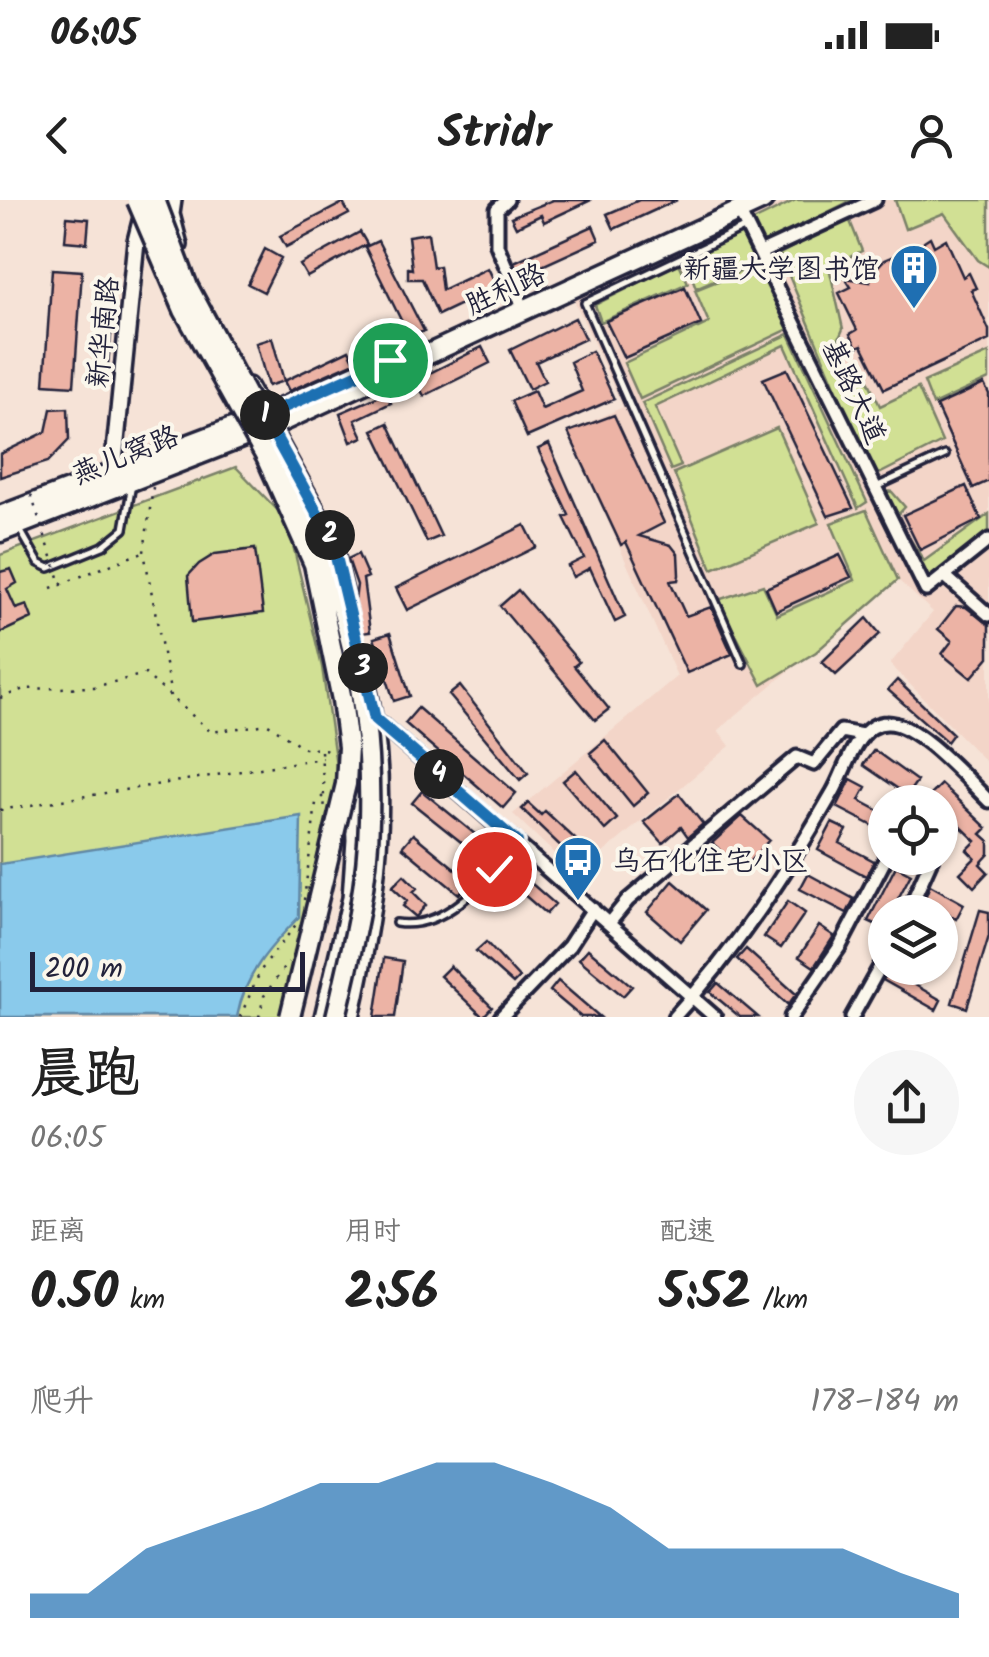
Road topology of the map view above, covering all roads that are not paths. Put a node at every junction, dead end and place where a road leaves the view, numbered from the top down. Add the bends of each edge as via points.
1 (137, 200) edge
2 (146, 200) edge
3 (158, 200) edge
4 (173, 200) edge
5 (507, 200) edge
6 (763, 200) edge
7 (874, 200) edge
8 (741, 213) edge
9 (760, 253) junction
10 (520, 300) junction
11 (260, 424) junction
12 (945, 455) dead end
13 (113, 471) junction
14 (132, 481) junction
15 (873, 488) junction
16 (6, 525) edge
17 (989, 540) edge
18 (944, 576) junction
19 (989, 614) edge
20 (743, 664) dead end
21 (375, 719) junction
22 (350, 724) junction
23 (862, 735) junction
24 (989, 801) edge
25 (517, 842) junction
26 (877, 875) edge
27 (593, 909) junction
28 (609, 923) junction
29 (396, 924) dead end
30 (870, 985) edge
31 (694, 996) junction
32 (290, 1017) edge
33 (323, 1017) edge
34 (336, 1017) edge
35 (351, 1017) edge
36 (501, 1017) edge
37 (674, 1017) edge
38 (715, 1017) edge
39 (791, 1017) edge
40 (852, 1017) edge

1 - 32 main road, bridge via 184,310 300,527 324,602 346,731 346,784
2 - 13 main road, 新华南路
3 - 11 main road via 159,230 182,296
3 - 34 main road, bridge via 188,287 306,508 336,580 356,663 370,823
4 - 11 main road via 186,265
5 - 10 street via 497,209 497,246
6 - 8 main road, 胜利路
7 - 9 street
8 - 9 street, 基路大道
8 - 10 main road, 胜利路
8 - 11 main road, 胜利路
8 - 20 lane via 585,303
9 - 15 street, 基路大道
10 - 11 main road, 胜利路
11 - 13 main road, 燕儿窝路
11 - 14 main road, 燕儿窝路
11 - 21 main road via 332,540
11 - 22 main road via 318,551
12 - 15 lane
13 - 16 main road, 燕儿窝路
14 - 16 main road, 燕儿窝路
14 - 16 lane via 124,529 49,568 39,563 25,532
15 - 18 street, 基路大道 via 926,590
17 - 18 street
18 - 19 street
21 - 22 street
21 - 25 street
21 - 35 main road via 377,878
22 - 33 main road via 351,898
23 - 24 street via 889,722 918,736
23 - 28 street via 840,730 814,764 797,757
23 - 31 street via 766,903
25 - 27 street
25 - 29 lane via 457,906
26 - 39 street via 840,946
27 - 28 street
27 - 36 street via 569,946
28 - 31 street
30 - 40 street
31 - 37 street
31 - 38 street

